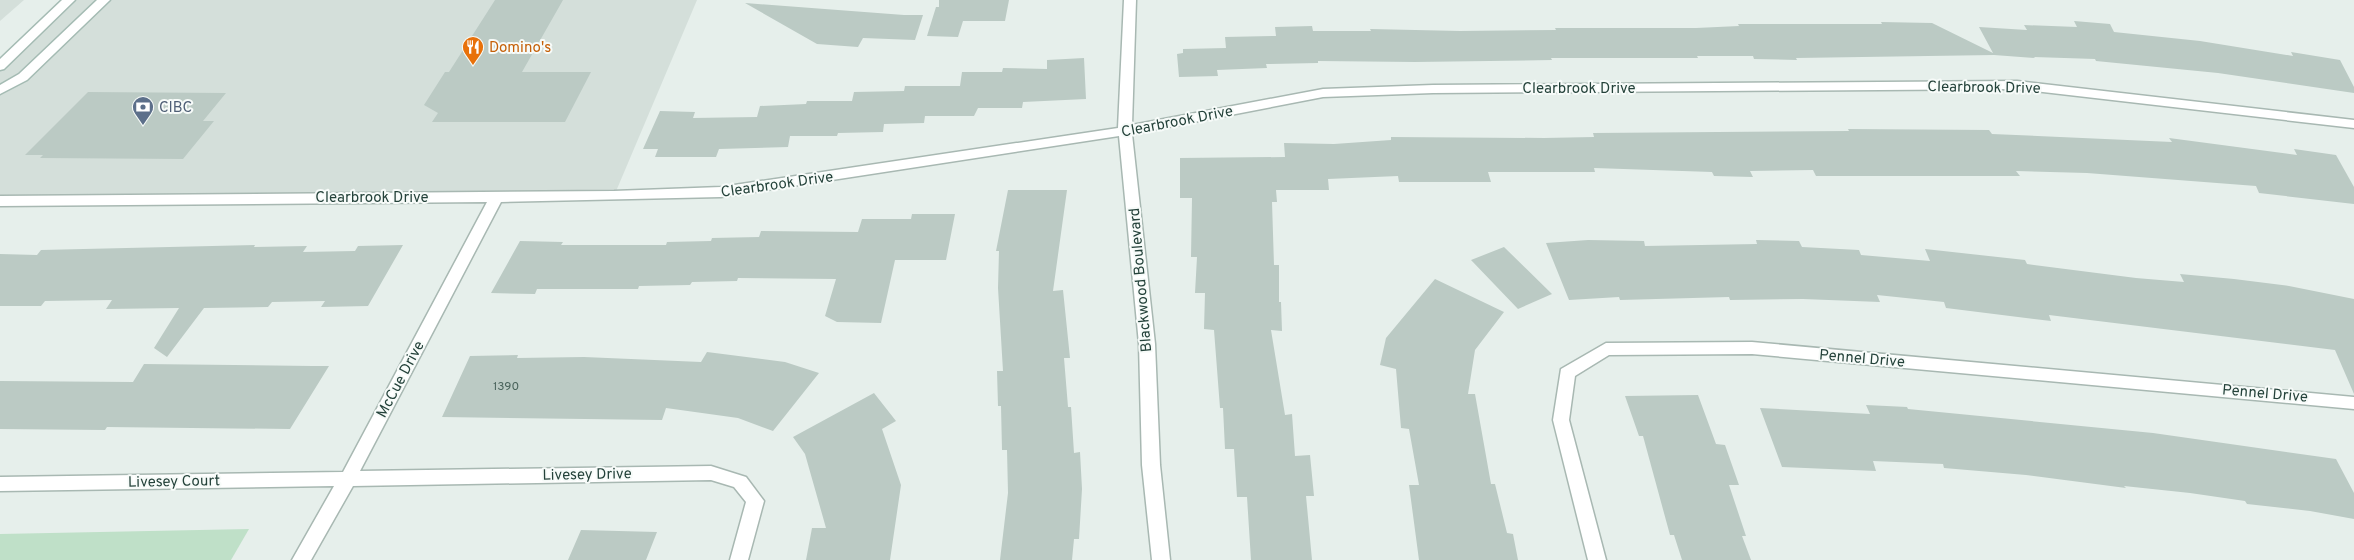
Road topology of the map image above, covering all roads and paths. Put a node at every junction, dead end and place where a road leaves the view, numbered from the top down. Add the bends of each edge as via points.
1 (69, 0) edge
2 (104, 0) edge
3 (1130, 0) edge
4 (0, 66) edge
5 (0, 90) edge
6 (2354, 124) edge
7 (1126, 131) junction
8 (497, 196) junction
9 (0, 201) edge
10 (2354, 403) edge
11 (348, 478) junction
12 (0, 484) edge
13 (301, 560) edge
14 (739, 560) edge
15 (1161, 560) edge
16 (1597, 560) edge

1 - 4 street
2 - 5 street via 23,77
3 - 7 street, Blackwood Boulevard
6 - 7 street, Clearbrook Drive via 2017,84 1323,93
7 - 8 street, Clearbrook Drive via 721,192
7 - 15 street, Blackwood Boulevard via 1146,344 1151,465
8 - 9 street, Clearbrook Drive
8 - 11 street, McCue Drive
10 - 16 street, Pennel Drive via 1752,348 1606,349 1567,373 1561,420
11 - 12 street, Livesey Court
11 - 13 street, McCue Drive
11 - 14 street, Livesey Drive via 711,472 740,482 755,502

